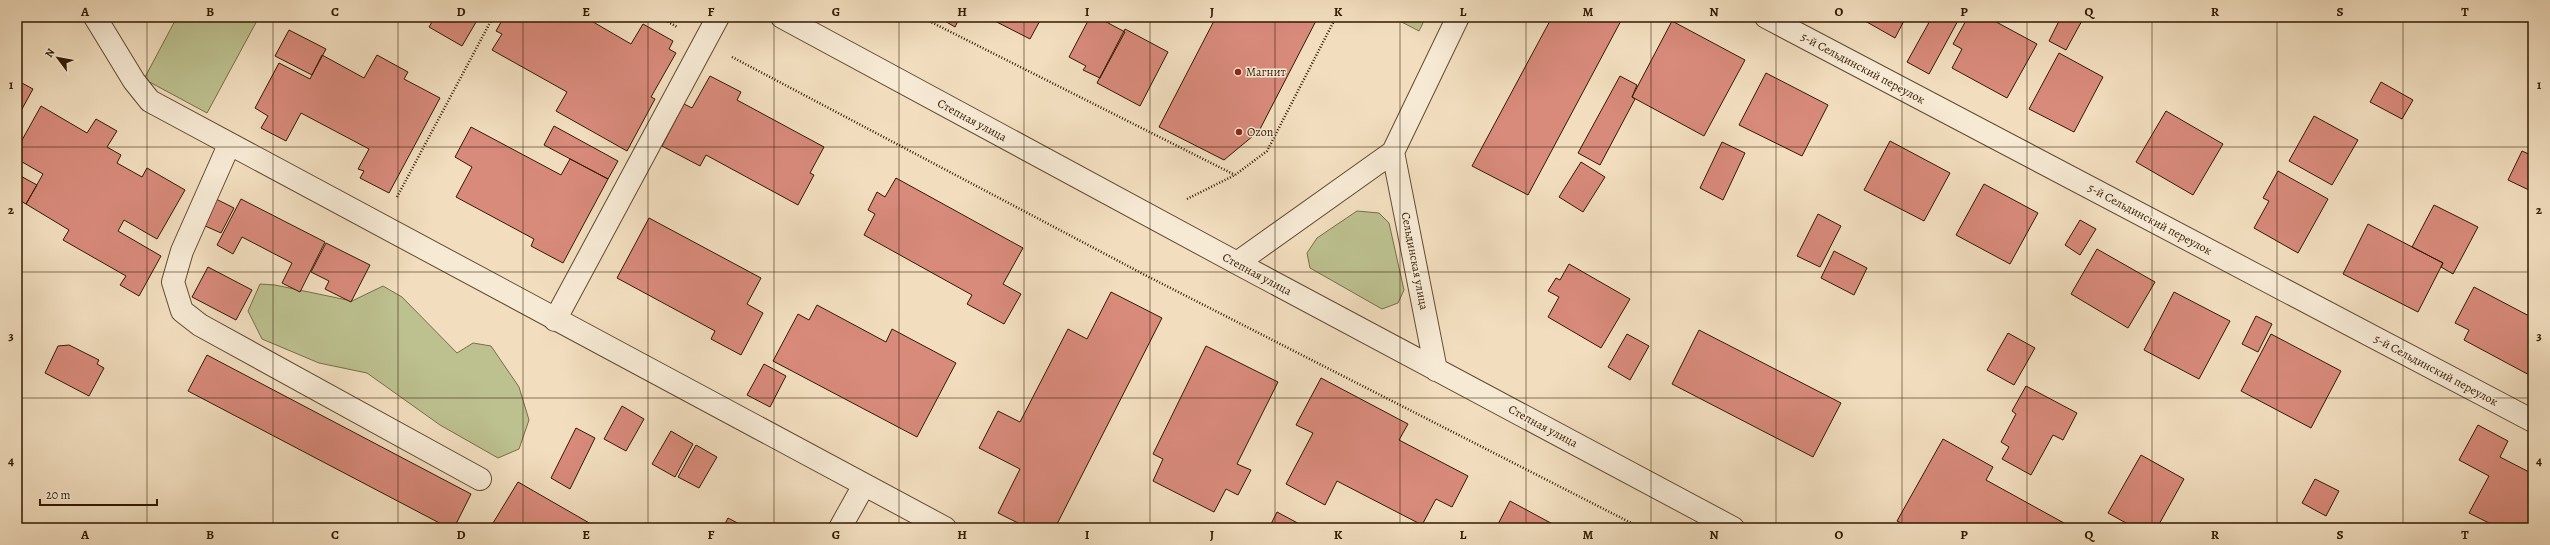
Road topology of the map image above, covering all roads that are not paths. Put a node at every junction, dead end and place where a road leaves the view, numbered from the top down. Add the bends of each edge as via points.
1 (95, 17) edge
2 (718, 17) edge
3 (782, 17) edge
4 (1458, 17) edge
5 (1766, 17) edge
6 (229, 145) junction
7 (1393, 152) junction
8 (1237, 263) junction
9 (555, 320) junction
10 (1436, 370) junction
11 (2533, 421) edge
12 (480, 479) dead end
13 (864, 485) junction
14 (840, 528) edge
15 (945, 528) edge
16 (1733, 528) edge

1 - 6 street via 134,81 150,101
2 - 9 street
3 - 8 street, Степная улица
4 - 7 street
5 - 11 street, 5-й Сельдинский переулок
6 - 9 street
6 - 12 street via 180,257 173,282 182,311 200,325
7 - 8 street
7 - 10 street, Сельдинская улица
8 - 10 street, Степная улица
9 - 13 street
10 - 16 street, Степная улица
13 - 14 street
13 - 15 street

